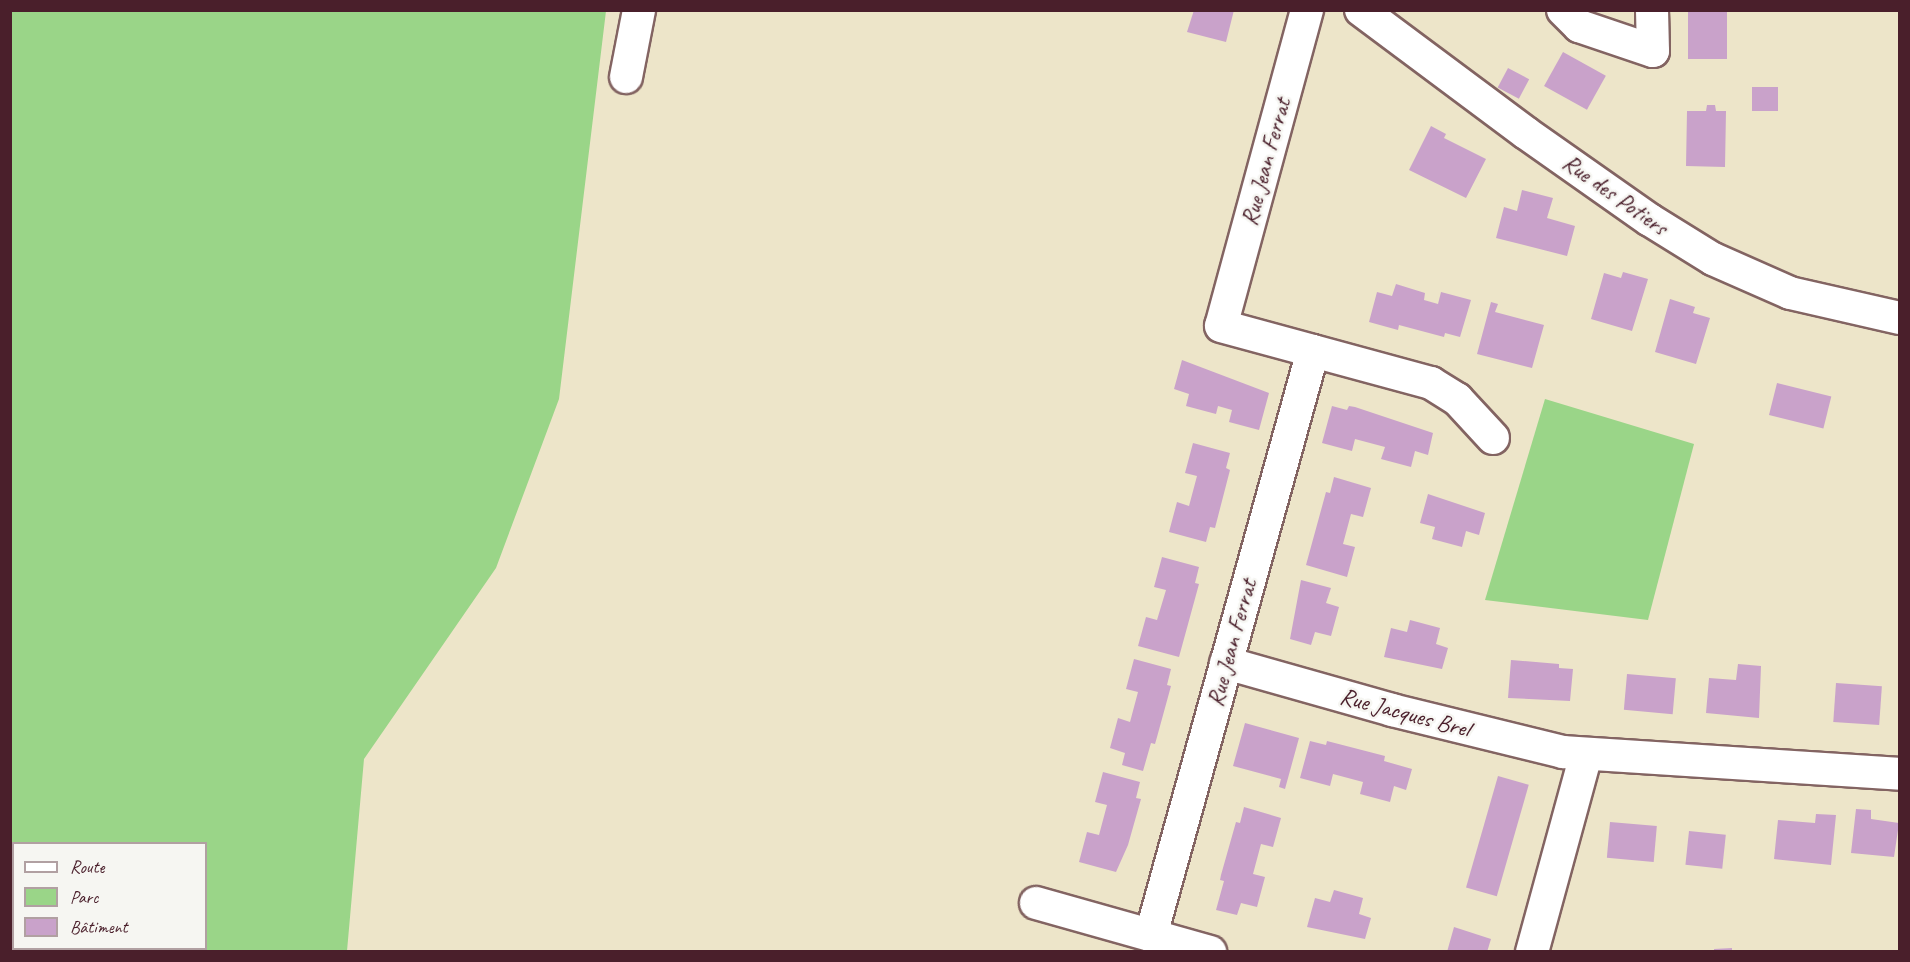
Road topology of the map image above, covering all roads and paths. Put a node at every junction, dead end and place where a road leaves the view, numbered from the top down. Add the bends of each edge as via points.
1 (639, 10) edge
2 (1307, 10) edge
3 (1361, 10) edge
4 (1563, 10) edge
5 (1652, 10) edge
6 (626, 77) dead end
7 (1899, 318) edge
8 (1313, 351) junction
9 (1494, 438) dead end
10 (1226, 663) junction
11 (1586, 755) junction
12 (1899, 774) edge
13 (1036, 903) dead end
14 (1150, 935) junction
15 (1210, 951) edge
16 (1532, 951) edge

1 - 6 street
2 - 8 street, Rue Jean Ferrat via 1221,326
3 - 7 street, Rue des Potiers via 1545,146 1713,259 1790,293
4 - 5 street via 1579,26 1653,51
8 - 9 street, Rue Jean Ferrat via 1441,388
8 - 10 street, Rue Jean Ferrat
10 - 11 street, Rue Jacques Brel via 1508,740
10 - 14 street, Rue Jean Ferrat
11 - 12 street, Rue Jacques Brel
11 - 16 street
13 - 14 street
14 - 15 street

